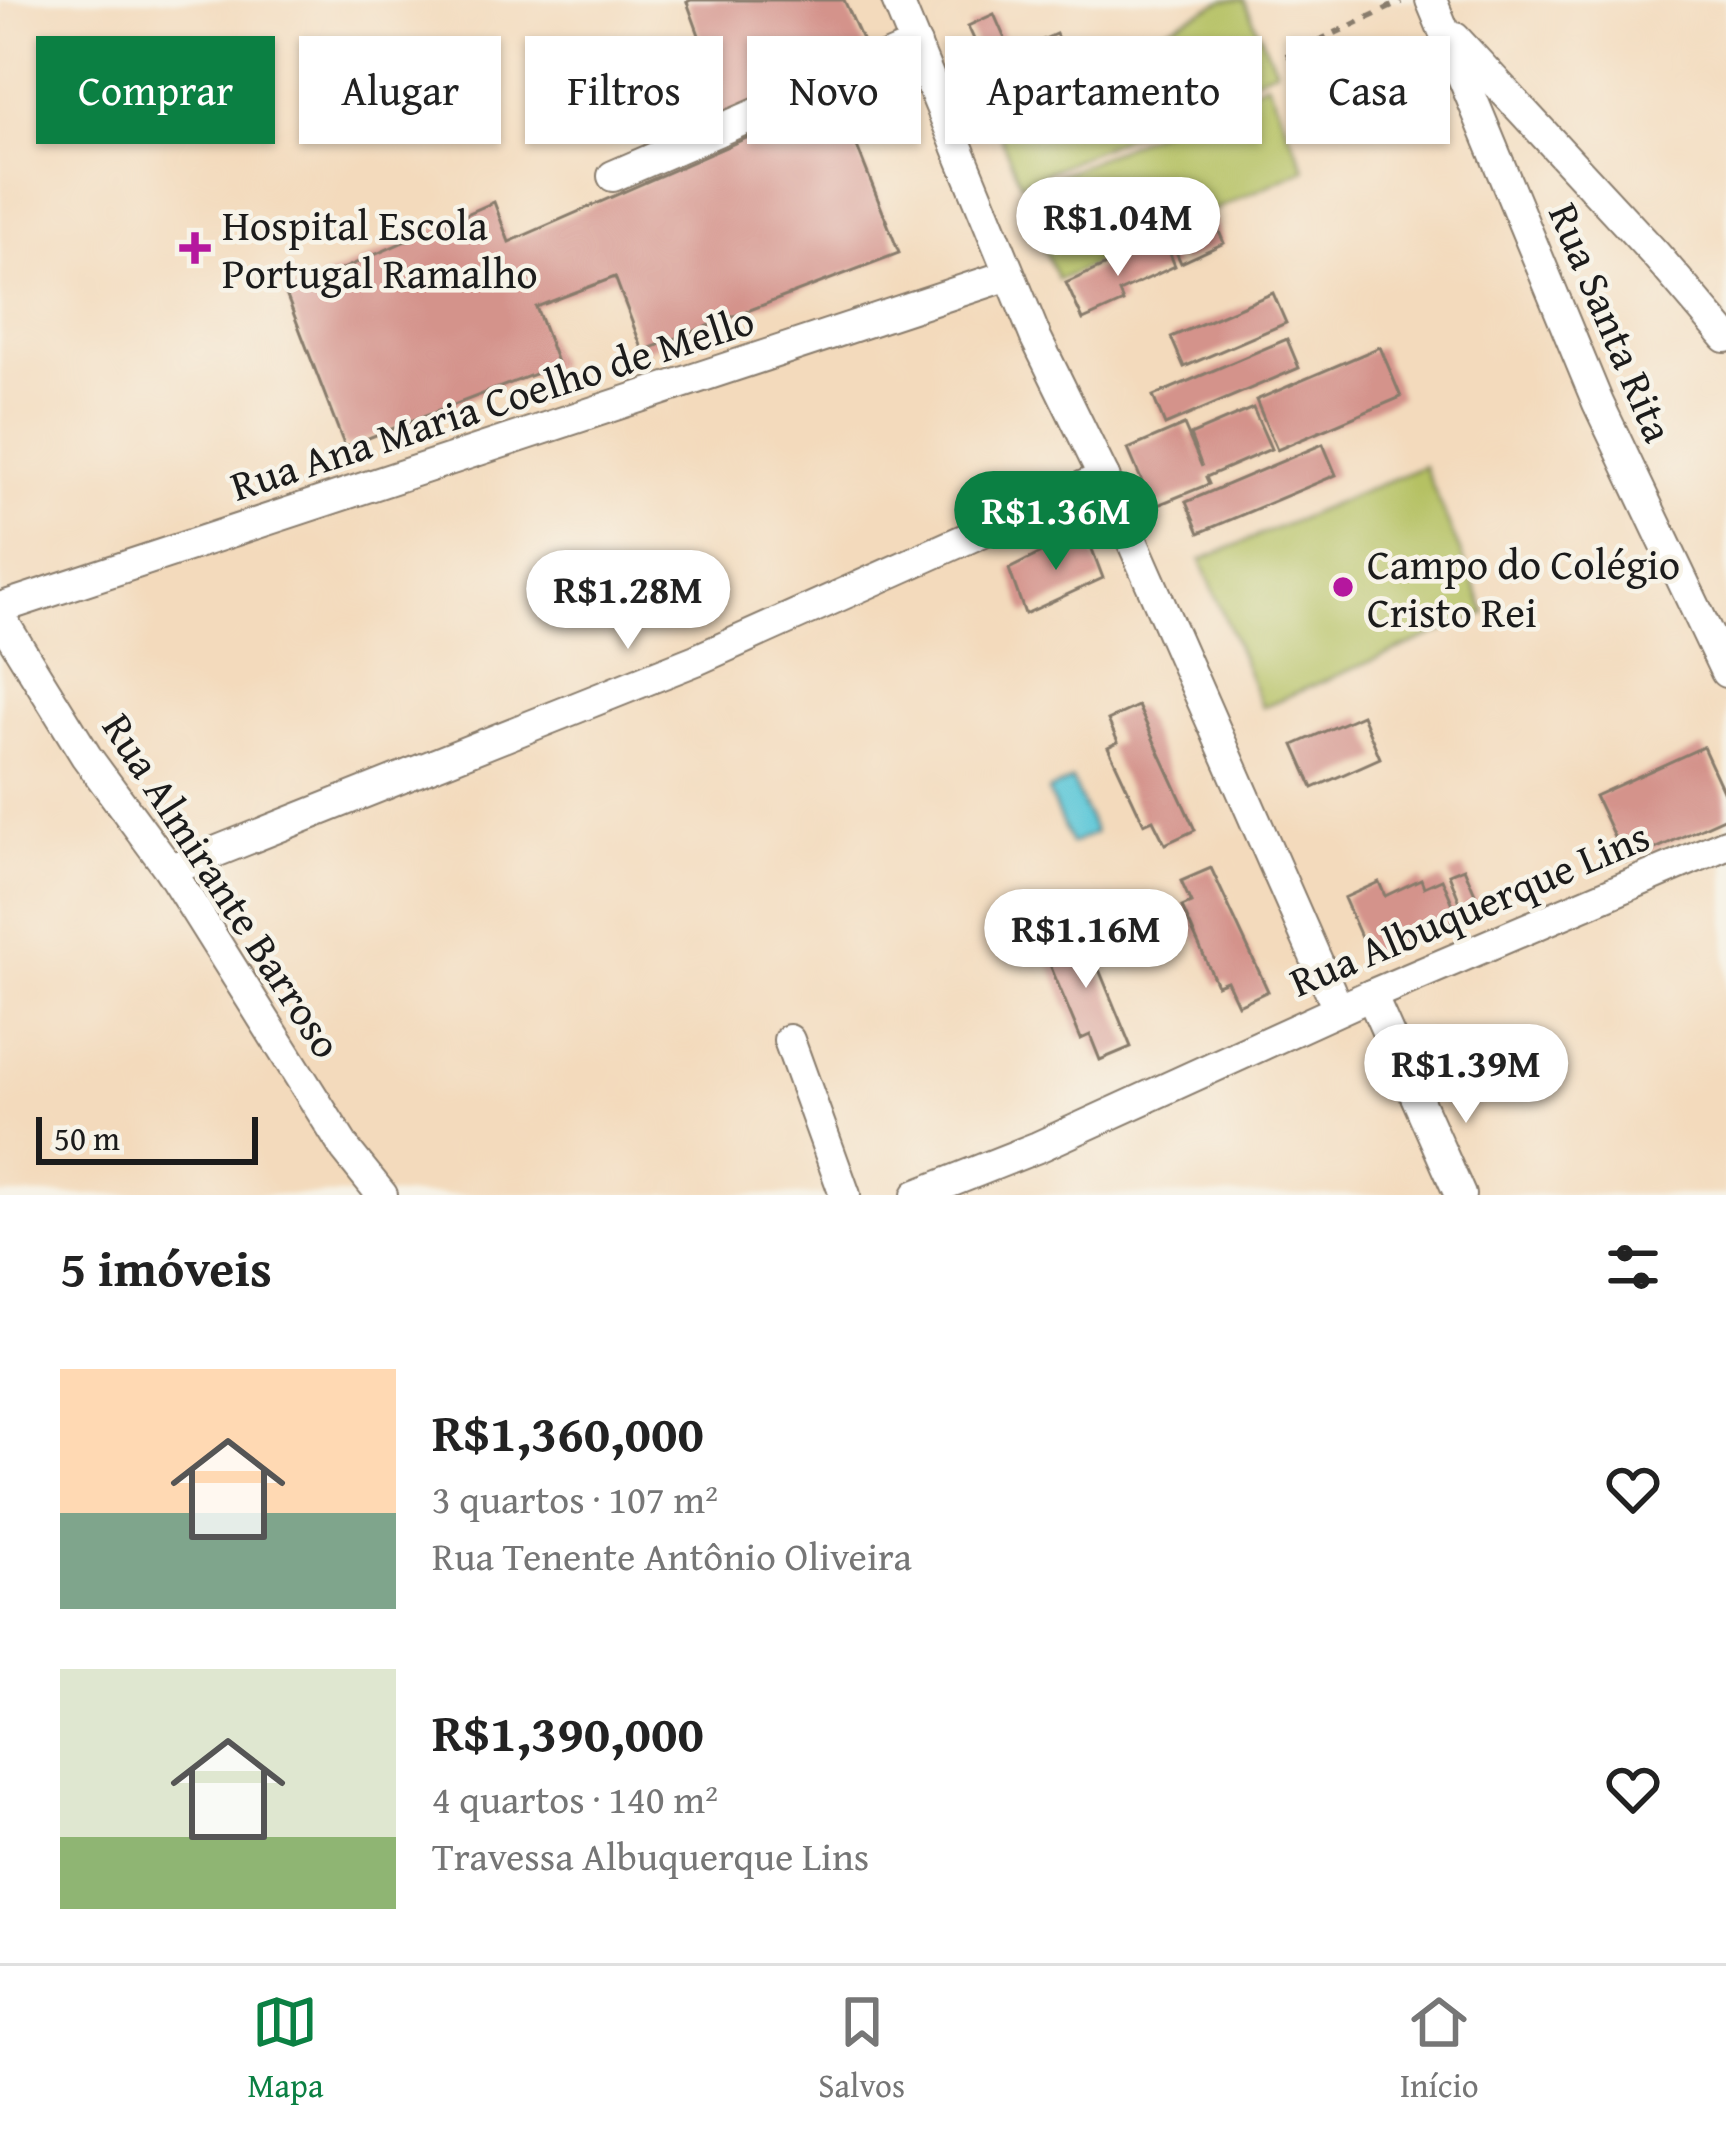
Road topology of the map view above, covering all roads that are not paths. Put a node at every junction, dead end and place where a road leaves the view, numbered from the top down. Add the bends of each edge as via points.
1 (897, 0) edge
2 (1434, 10) edge
3 (912, 36) edge
4 (921, 57) edge
5 (747, 118) edge
6 (613, 176) dead end
7 (1010, 274) junction
8 (1726, 337) edge
9 (1104, 478) junction
10 (0, 613) edge
11 (1726, 672) edge
12 (1726, 844) edge
13 (170, 870) junction
14 (1371, 994) junction
15 (1338, 1009) junction
16 (789, 1040) dead end
17 (382, 1195) edge
18 (845, 1195) edge
19 (917, 1195) edge
20 (1460, 1195) edge

1 - 3 street
2 - 8 street
2 - 11 street, Rua Santa Rita via 1598,403
4 - 7 street
5 - 6 street
7 - 9 street
7 - 10 street, Rua Ana Maria Coelho de Mello
9 - 13 street via 696,660
9 - 15 street
10 - 13 street, Rua Almirante Barroso via 86,756
12 - 14 street, Rua Albuquerque Lins
13 - 17 street, Rua Almirante Barroso
14 - 15 street, Rua Albuquerque Lins
14 - 20 street
15 - 19 street, Rua Albuquerque Lins
16 - 18 street

